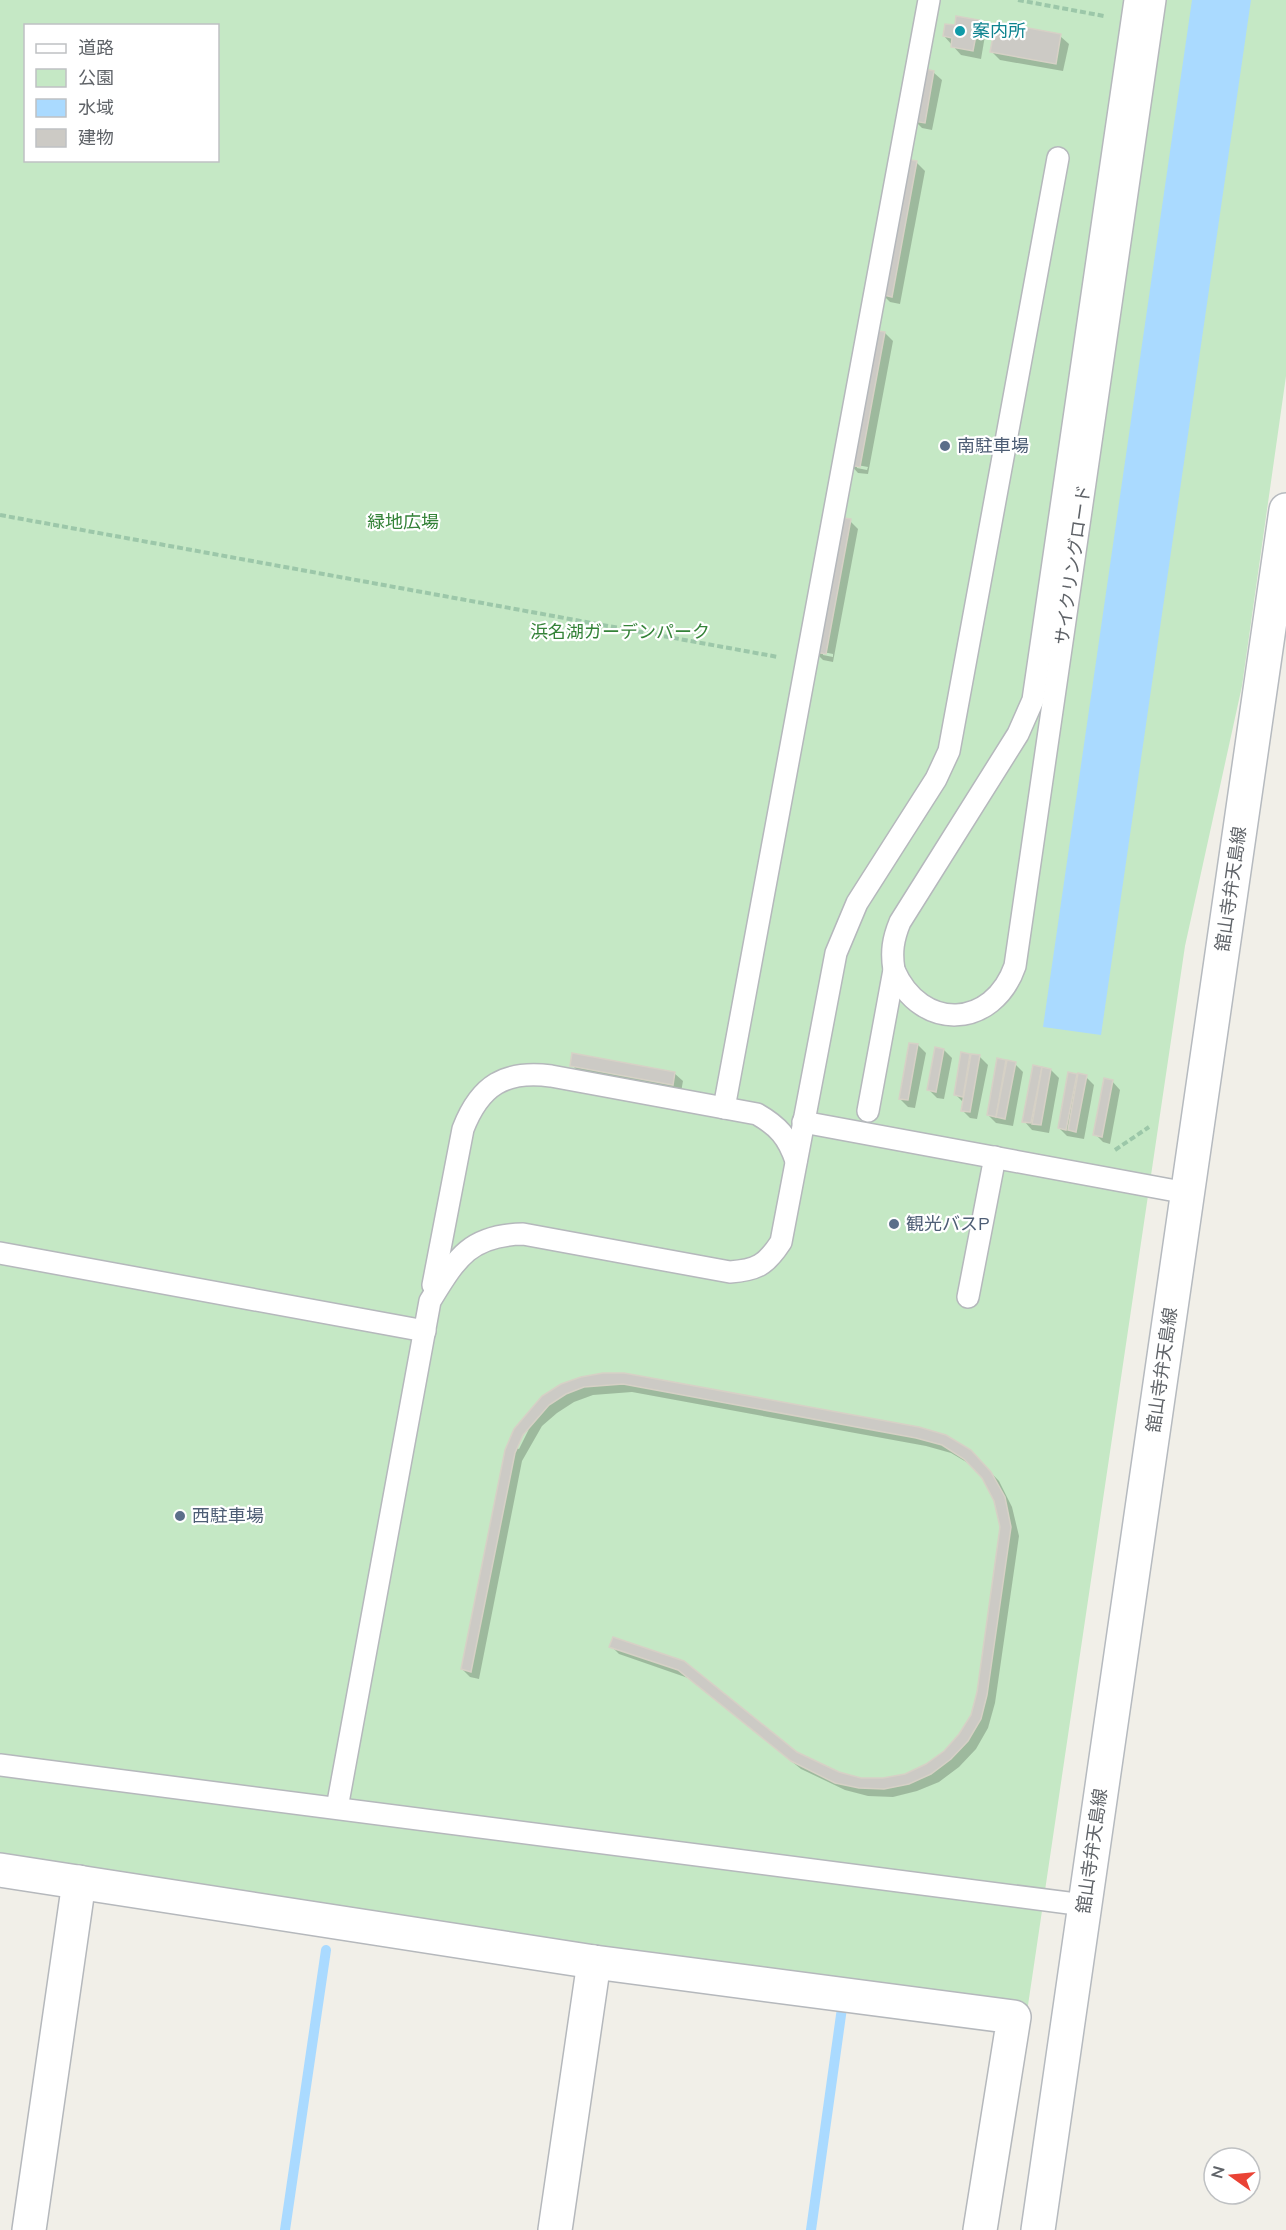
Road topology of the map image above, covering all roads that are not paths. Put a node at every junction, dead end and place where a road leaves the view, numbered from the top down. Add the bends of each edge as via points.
1 (929, 0) edge
2 (1135, 0) edge
3 (1155, 0) edge
4 (1058, 158) dead end
5 (1286, 510) edge
6 (894, 970) junction
7 (724, 1108) junction
8 (868, 1111) dead end
9 (803, 1122) junction
10 (995, 1157) junction
11 (796, 1162) junction
12 (1187, 1193) junction
13 (0, 1253) edge
14 (968, 1297) dead end
15 (430, 1301) junction
16 (425, 1331) junction
17 (0, 1765) edge
18 (336, 1808) junction
19 (0, 1870) edge
20 (79, 1882) junction
21 (1084, 1905) junction
22 (594, 1962) junction
23 (29, 2230) edge
24 (555, 2230) edge
25 (980, 2230) edge
26 (1038, 2230) edge

1 - 7 lane
2 - 6 lane, サイクリングロード via 1033,700 1017,734 900,922 892,946
3 - 6 lane, サイクリングロード via 1015,966 1000,995 972,1013 956,1016 924,1008 911,998
4 - 9 lane via 948,751 936,779 844,928 828,989
5 - 12 street, 舘山寺弁天島線
6 - 8 lane, サイクリングロード
7 - 11 lane via 757,1114 776,1125 789,1141
7 - 15 lane via 529,1073 506,1077 486,1089 471,1107 463,1129
9 - 10 lane
9 - 11 lane
10 - 12 lane
10 - 14 lane
11 - 15 lane via 781,1242 770,1260 750,1270 730,1272 523,1234 503,1234 483,1239 466,1250
12 - 21 street, 舘山寺弁天島線
13 - 16 lane
15 - 16 lane
16 - 18 lane
17 - 18 lane
18 - 21 lane
19 - 20 street
20 - 22 street
20 - 23 street
21 - 26 street, 舘山寺弁天島線
22 - 24 street
22 - 25 street via 1014,2017

